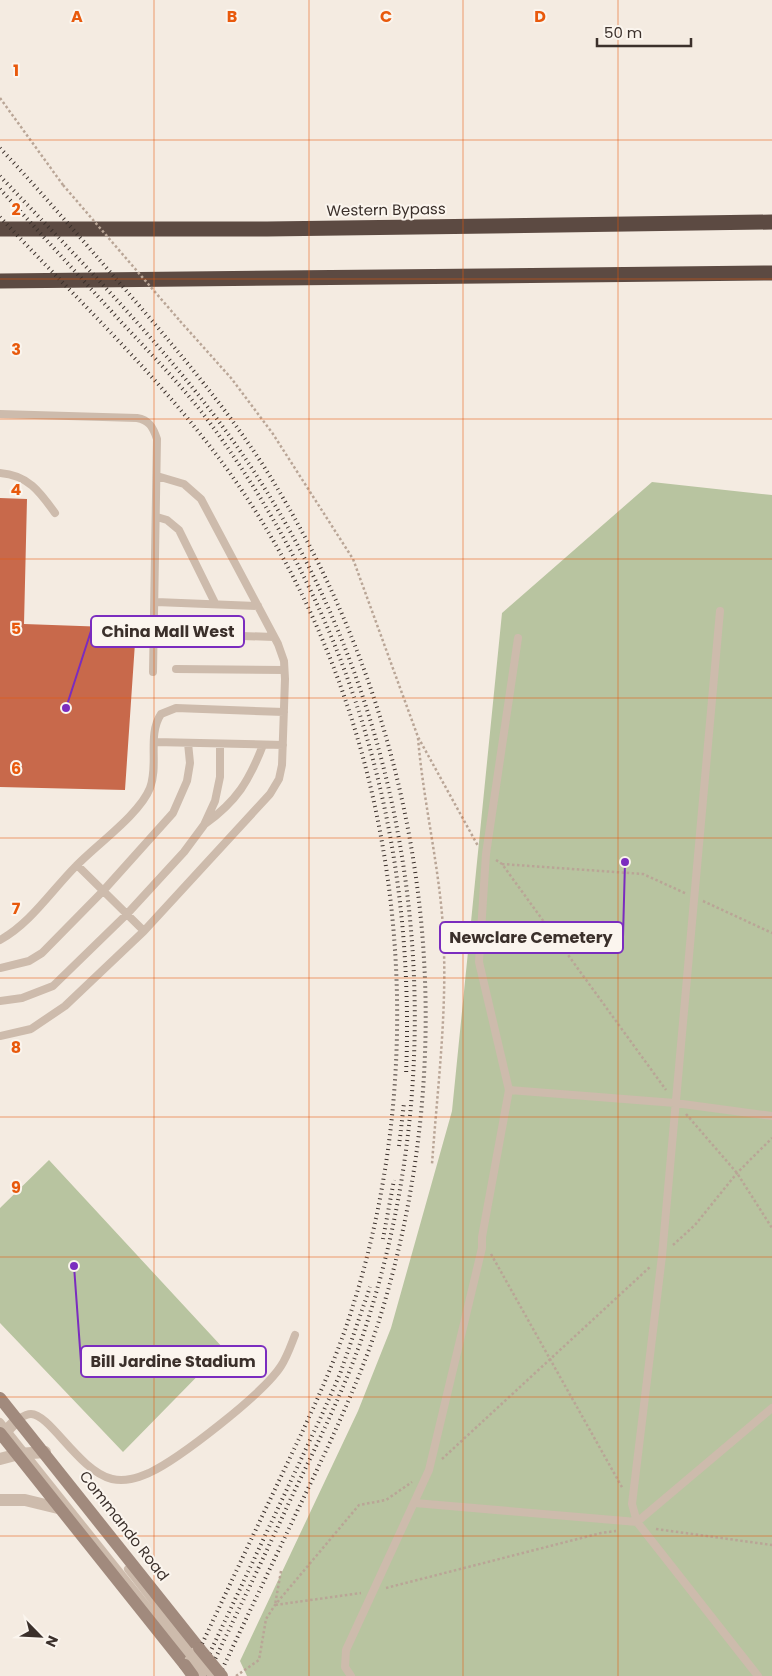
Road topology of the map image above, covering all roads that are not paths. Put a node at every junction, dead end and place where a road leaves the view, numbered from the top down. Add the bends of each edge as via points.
1 (772, 222) edge
2 (0, 229) edge
3 (772, 272) edge
4 (0, 281) edge
5 (0, 414) edge
6 (0, 473) edge
7 (157, 476) junction
8 (55, 513) dead end
9 (157, 517) junction
10 (156, 602) junction
11 (215, 603) junction
12 (258, 606) junction
13 (720, 612) dead end
14 (154, 633) junction
15 (274, 637) junction
16 (518, 638) dead end
17 (176, 669) dead end
18 (284, 670) junction
19 (153, 672) dead end
20 (284, 712) junction
21 (155, 742) junction
22 (188, 743) junction
23 (220, 744) junction
24 (263, 745) junction
25 (283, 745) junction
26 (204, 825) junction
27 (77, 865) junction
28 (103, 891) junction
29 (127, 914) junction
30 (144, 931) junction
31 (0, 940) edge
32 (0, 968) edge
33 (0, 1001) edge
34 (0, 1036) edge
35 (508, 1090) junction
36 (676, 1102) junction
37 (772, 1116) edge
38 (295, 1335) dead end
39 (0, 1398) edge
40 (0, 1406) edge
41 (772, 1408) edge
42 (6, 1429) edge
43 (32, 1453) junction
44 (0, 1459) edge
45 (0, 1500) edge
46 (415, 1502) junction
47 (62, 1509) junction
48 (639, 1525) junction
49 (192, 1656) junction
50 (194, 1676) edge
51 (202, 1676) edge
52 (212, 1676) edge
53 (222, 1676) edge
54 (351, 1676) edge
55 (758, 1676) edge

1 - 2 highway, Western Bypass
3 - 4 highway
5 - 7 lane via 143,419 153,427 157,439
6 - 8 lane via 22,478 37,488
7 - 9 lane
7 - 12 lane via 184,484 201,499
9 - 10 lane
9 - 11 lane via 167,520 179,530
10 - 11 lane
10 - 14 lane
11 - 12 lane
12 - 15 lane
13 - 36 lane
14 - 15 lane
14 - 19 lane
15 - 18 lane via 284,661
16 - 35 lane via 486,854 479,962
17 - 18 lane
18 - 20 lane
20 - 21 lane via 167,710 157,719
20 - 25 lane
21 - 22 lane
21 - 27 lane via 153,779 145,798
22 - 23 lane
22 - 28 lane via 190,763 187,781 173,812
23 - 24 lane
23 - 26 lane via 220,777 215,801
24 - 25 lane
24 - 26 lane via 252,775 240,793
25 - 30 lane via 279,779 270,794
26 - 29 lane via 184,852
27 - 28 lane
27 - 31 lane via 22,923
28 - 29 lane
28 - 32 lane via 42,953 29,961
29 - 30 lane
29 - 33 lane via 53,986 22,998
30 - 34 lane via 48,1020 32,1029
35 - 36 lane
35 - 46 lane via 482,1248 429,1470
36 - 37 lane
36 - 48 lane via 662,1256 632,1504
38 - 42 lane via 282,1366 256,1394 190,1446 151,1472 135,1478 113,1479 85,1465 50,1425 36,1415 27,1414
39 - 42 main road, Commando Road
40 - 42 lane
41 - 48 lane
42 - 43 main road, Commando Road
42 - 43 main road, Commando Road
43 - 44 street
43 - 47 main road, Commando Road
43 - 49 main road, Commando Road
43 - 49 lane
45 - 47 street via 25,1500
46 - 48 lane
46 - 54 lane via 346,1650 345,1667
47 - 49 main road, Commando Road
48 - 55 lane
49 - 50 main road, Commando Road, bridge
49 - 51 lane, bridge
49 - 52 lane, bridge
49 - 53 main road, Commando Road, bridge

